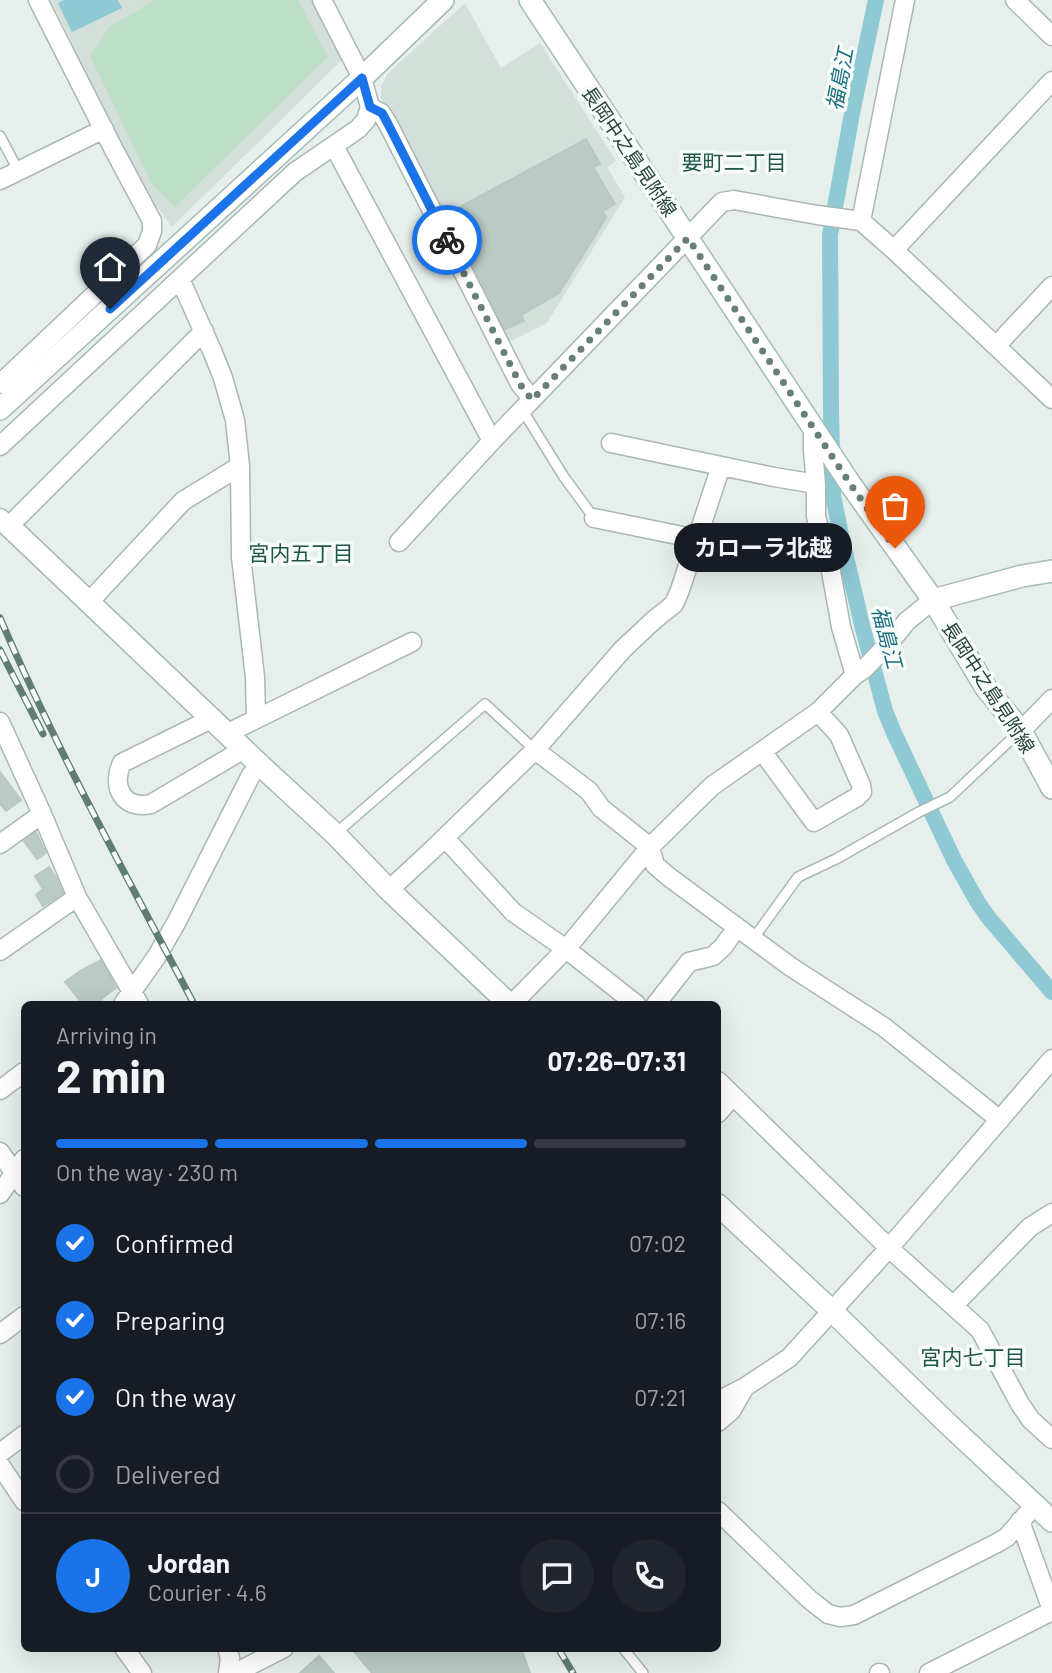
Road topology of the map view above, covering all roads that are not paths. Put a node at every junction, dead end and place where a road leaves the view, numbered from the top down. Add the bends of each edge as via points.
1 (38, 0) edge
2 (322, 0) edge
3 (443, 0) edge
4 (530, 0) edge
5 (905, 0) edge
6 (1015, 0) edge
7 (1052, 36) edge
8 (362, 78) junction
9 (1052, 81) edge
10 (370, 107) junction
11 (104, 129) junction
12 (0, 136) edge
13 (334, 146) junction
14 (18, 170) junction
15 (0, 180) edge
16 (855, 221) junction
17 (688, 238) junction
18 (894, 250) junction
19 (180, 279) junction
20 (1052, 286) edge
21 (204, 331) junction
22 (996, 345) junction
23 (0, 384) edge
24 (1052, 399) edge
25 (527, 405) junction
26 (0, 409) edge
27 (818, 434) junction
28 (492, 441) junction
29 (611, 443) dead end
30 (0, 446) edge
31 (240, 466) junction
32 (721, 466) junction
33 (816, 484) junction
34 (594, 518) joint
35 (5, 522) edge
36 (697, 539) junction
37 (399, 542) dead end
38 (829, 560) junction
39 (1052, 572) edge
40 (933, 600) junction
41 (89, 602) junction
42 (412, 642) dead end
43 (859, 672) junction
44 (1052, 699) edge
45 (818, 712) junction
46 (213, 718) junction
47 (256, 718) junction
48 (1, 726) edge
49 (1021, 731) junction
50 (229, 733) junction
51 (244, 749) junction
52 (535, 750) junction
53 (761, 751) junction
54 (260, 765) junction
55 (1052, 788) edge
56 (42, 814) junction
57 (335, 834) junction
58 (445, 838) junction
59 (0, 844) edge
60 (650, 847) junction
61 (388, 890) junction
62 (77, 897) junction
63 (737, 927) junction
64 (753, 939) junction
65 (566, 949) junction
66 (0, 951) edge
67 (131, 1000) edge
68 (507, 1001) edge
69 (513, 1001) edge
70 (632, 1001) edge
71 (658, 1001) edge
72 (1052, 1059) edge
73 (21, 1074) edge
74 (721, 1084) edge
75 (0, 1090) edge
76 (733, 1096) junction
77 (721, 1110) edge
78 (1000, 1120) junction
79 (0, 1152) edge
80 (21, 1173) edge
81 (0, 1194) edge
82 (721, 1208) edge
83 (1052, 1213) edge
84 (889, 1248) junction
85 (954, 1306) junction
86 (832, 1311) junction
87 (21, 1318) edge
88 (0, 1334) edge
89 (745, 1387) junction
90 (721, 1390) edge
91 (721, 1399) edge
92 (721, 1419) edge
93 (21, 1437) edge
94 (1052, 1439) edge
95 (0, 1453) edge
96 (0, 1465) edge
97 (21, 1497) edge
98 (721, 1514) edge
99 (1047, 1516) edge
100 (1020, 1521) junction
101 (1052, 1610) edge
102 (127, 1652) edge
103 (228, 1652) edge
104 (263, 1652) edge
105 (277, 1652) edge
106 (626, 1652) edge
107 (243, 1670) edge
108 (142, 1673) edge
109 (228, 1673) edge
110 (643, 1673) edge
111 (929, 1673) edge

1 - 11 street
2 - 8 street
3 - 8 main road
4 - 17 main road, 長岡中之島見附線
5 - 16 street
6 - 7 street
8 - 10 street
8 - 26 main road
9 - 18 street
10 - 13 street via 366,120
10 - 25 street via 382,113 388,124
11 - 14 street
11 - 23 street via 152,221 147,245
12 - 14 lane
13 - 19 street via 295,172
13 - 28 street
14 - 15 street
16 - 17 street via 734,200 722,202
16 - 18 street
17 - 25 street
17 - 27 main road, 長岡中之島見附線
18 - 22 street
19 - 21 street
19 - 30 street
20 - 22 street
21 - 31 street via 235,420
21 - 35 street
22 - 24 street
25 - 28 street
25 - 34 lane via 564,477
27 - 33 street via 813,450
27 - 40 main road, 長岡中之島見附線
28 - 37 street
29 - 32 street
31 - 41 street via 183,500
31 - 47 street via 241,557
32 - 33 street
32 - 36 street
33 - 38 street via 816,517
34 - 36 street
35 - 41 main road
36 - 38 street
36 - 52 street via 674,604 624,649
38 - 43 street via 841,627
39 - 40 main road
40 - 43 street
40 - 49 main road, 長岡中之島見附線 via 986,688
41 - 46 main road
42 - 47 street
43 - 45 street
44 - 49 street
45 - 53 street
45 - 53 street via 839,735 861,785 857,797 814,822
46 - 50 main road
46 - 51 street via 122,763 117,783 125,798 135,804 152,804
47 - 50 street
48 - 56 street
49 - 55 main road, 長岡中之島見附線
49 - 64 lane via 950,797 798,877
50 - 51 main road
51 - 54 main road
52 - 57 lane via 485,704
52 - 58 street
52 - 60 street
53 - 60 street via 712,786
54 - 57 main road
54 - 67 street
56 - 59 street
56 - 62 street
57 - 61 main road
58 - 61 street
58 - 65 street via 513,912
60 - 63 street via 655,865
60 - 65 street
61 - 68 main road
62 - 66 street
62 - 67 street
63 - 64 street
63 - 71 street via 713,956 689,962
64 - 78 street via 884,1027
65 - 69 street
65 - 70 street
72 - 78 street
73 - 75 street
74 - 76 street
76 - 77 street
76 - 84 street
78 - 84 street
79 - 80 street
80 - 81 street
82 - 86 main road
83 - 85 street via 1030,1227
84 - 85 street
84 - 86 street
85 - 94 street via 980,1330 1020,1404
86 - 89 street via 789,1358
86 - 99 main road
87 - 88 street
89 - 90 street
89 - 91 street
89 - 92 street
93 - 95 street
96 - 97 street
98 - 100 street via 809,1600 840,1617 854,1615 997,1543
99 - 100 street
100 - 101 street
101 - 111 street
102 - 108 street
103 - 109 street
104 - 107 street
105 - 107 street
106 - 110 lane

